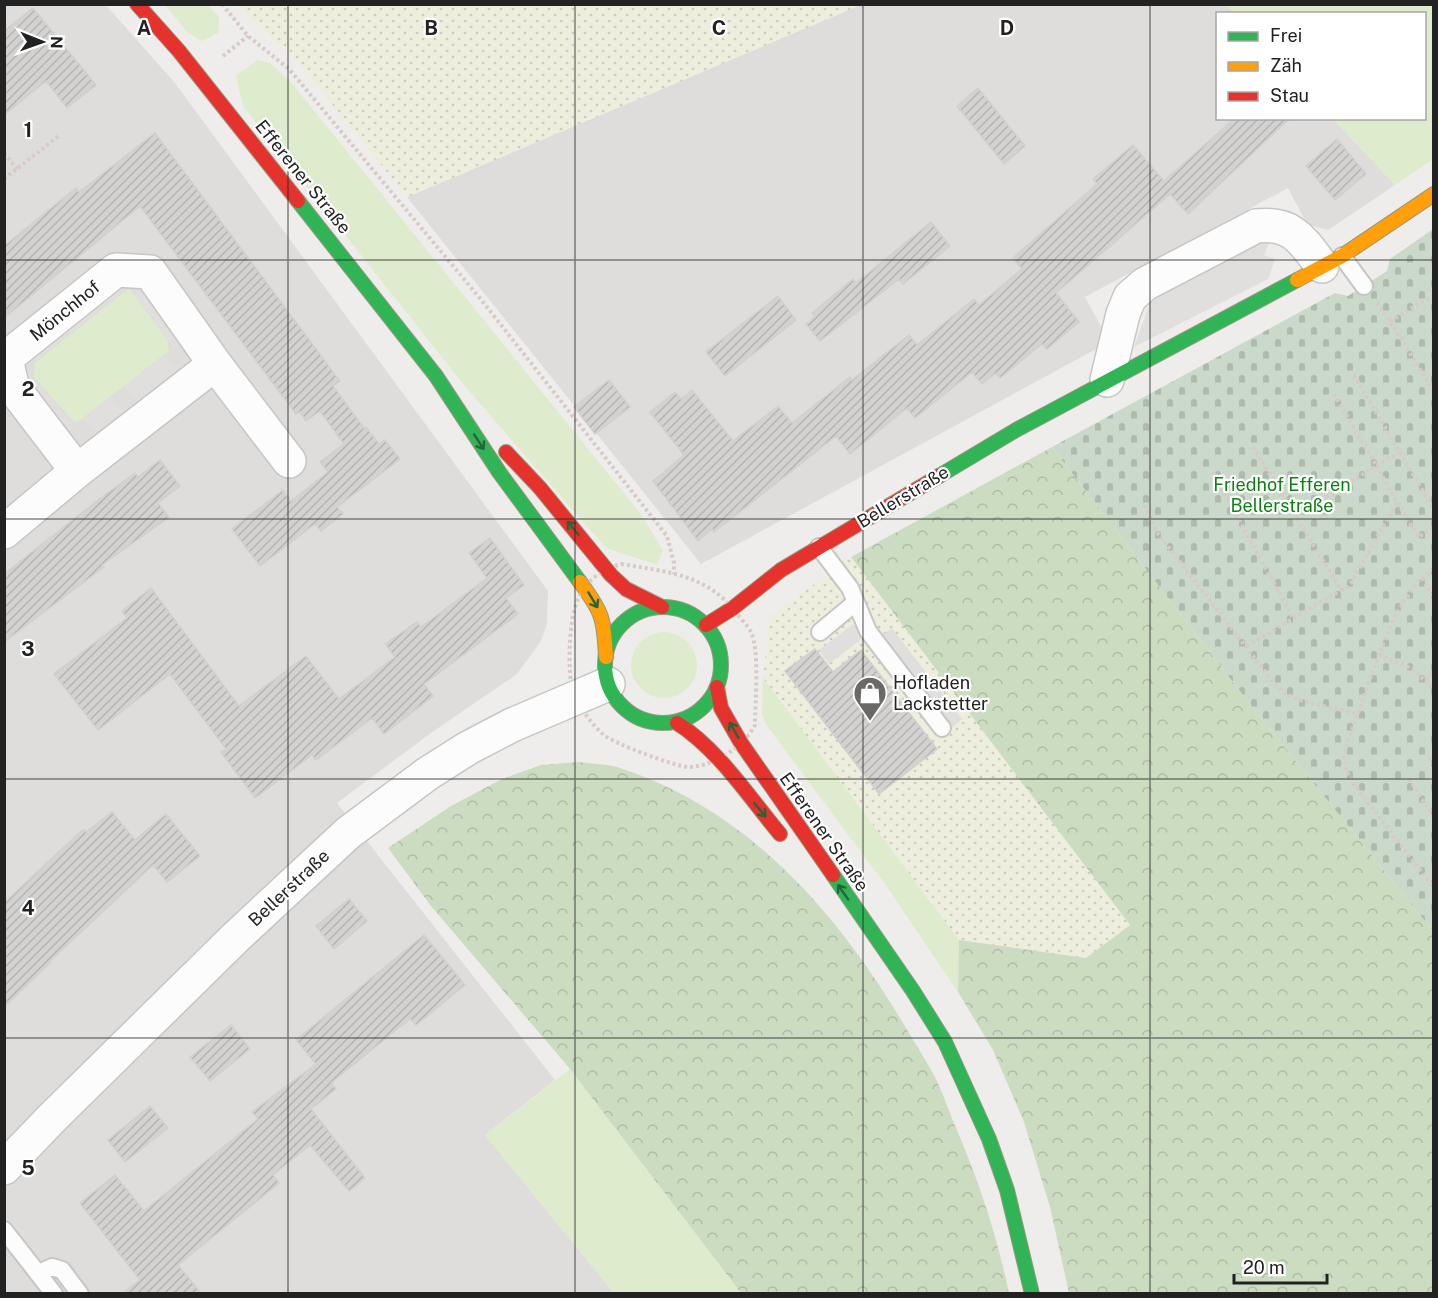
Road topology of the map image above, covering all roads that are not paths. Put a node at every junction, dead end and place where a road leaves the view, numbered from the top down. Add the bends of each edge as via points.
1 (137, 4) edge
2 (1434, 194) edge
3 (1332, 261) junction
4 (1364, 286) road end
5 (215, 364) junction
6 (436, 376) junction
7 (1107, 380) junction
8 (289, 461) dead end
9 (77, 471) junction
10 (4, 532) edge
11 (819, 547) junction
12 (856, 602) junction
13 (662, 607) junction
14 (706, 625) junction
15 (820, 632) dead end
16 (607, 670) junction
17 (717, 687) junction
18 (677, 723) junction
19 (942, 728) dead end
20 (790, 848) dead end
21 (833, 899) dead end
22 (913, 991) junction
23 (8, 1155) edge
24 (4, 1230) edge
25 (39, 1273) junction
26 (54, 1293) edge
27 (80, 1293) edge
28 (1032, 1293) edge

1 - 6 street, Efferener Straße via 179,51
2 - 3 street, Bellerstraße
3 - 4 lane
3 - 7 street, Bellerstraße
3 - 7 street via 1291,230 1273,224 1256,226 1145,284 1130,297 1123,314
5 - 8 street, Mönchhof
5 - 9 street
5 - 9 street, Mönchhof via 150,272 116,270 6,358 12,386
13 -> 6 street, Efferener Straße via 626,590 606,570 540,488
6 -> 16 street, Efferener Straße via 499,472 597,605 604,624
7 - 11 street, Bellerstraße
9 - 10 street
11 - 12 lane
11 - 14 street, Bellerstraße
12 - 15 lane
12 - 19 lane via 868,631
13 - 14 street via 693,615
13 - 16 street via 646,610 619,627 610,641
14 - 17 street via 721,654
16 - 18 street via 616,699 628,712 659,724
16 - 23 street, Bellerstraße via 576,698 468,748 348,833
17 - 18 street via 694,716
22 -> 17 street, Efferener Straße via 741,743 721,708
18 -> 20 street, Efferener Straße via 719,759
21 - 22 street, Efferener Straße
22 - 28 street, Efferener Straße via 945,1042 989,1139 1007,1190
24 - 25 lane
25 - 26 lane
25 - 27 lane via 52,1267 62,1270

